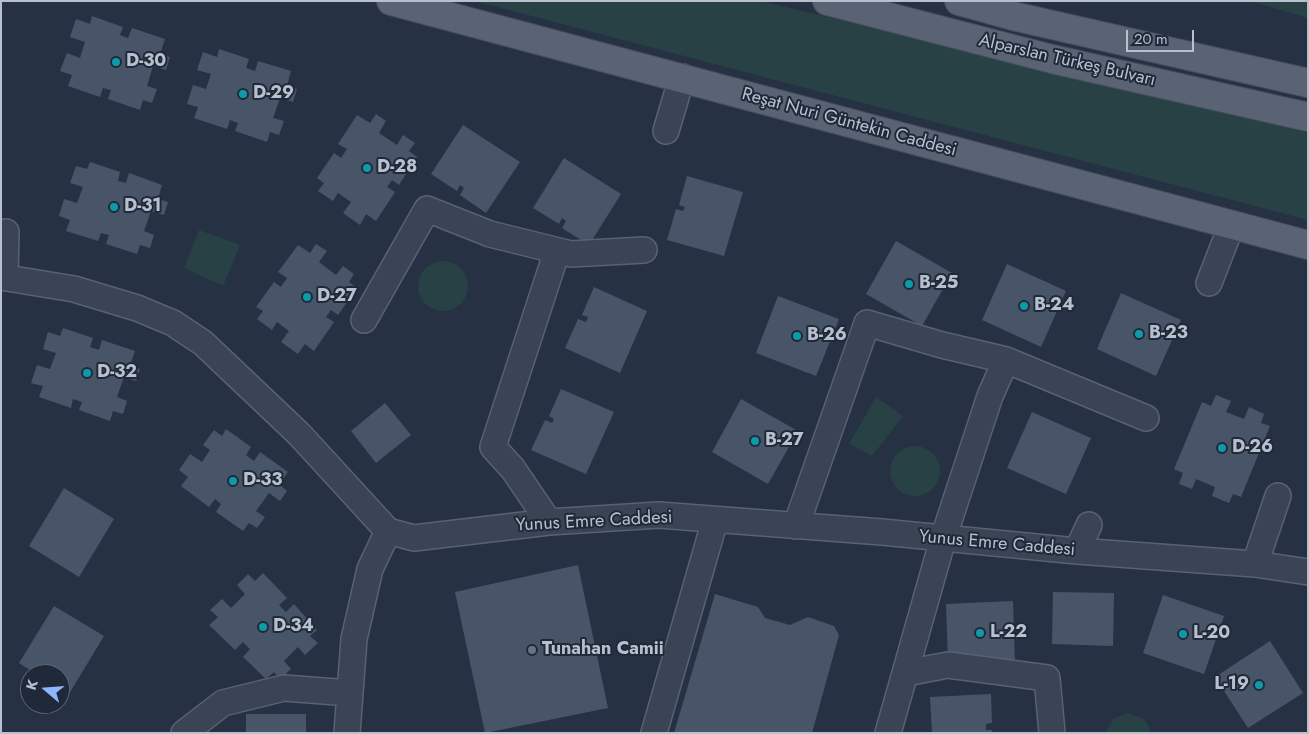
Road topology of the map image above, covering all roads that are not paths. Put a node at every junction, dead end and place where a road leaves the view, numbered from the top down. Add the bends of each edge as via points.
1 (390, 1) edge
2 (827, 1) edge
3 (959, 1) edge
4 (682, 77) junction
5 (1308, 83) edge
6 (1308, 117) edge
7 (666, 131) dead end
8 (1232, 224) junction
9 (6, 232) dead end
10 (1308, 245) edge
11 (644, 250) dead end
12 (556, 251) junction
13 (3, 277) edge
14 (1209, 283) dead end
15 (364, 320) dead end
16 (1006, 360) junction
17 (1146, 418) dead end
18 (1278, 496) dead end
19 (715, 520) junction
20 (549, 522) junction
21 (1089, 525) dead end
22 (796, 526) junction
23 (388, 531) junction
24 (943, 540) junction
25 (1077, 552) junction
26 (1255, 564) junction
27 (1308, 572) edge
28 (906, 674) junction
29 (350, 693) junction
30 (184, 733) edge
31 (347, 733) edge
32 (654, 733) edge
33 (888, 733) edge
34 (1052, 733) edge

1 - 4 main road, Reşat Nuri Güntekin Caddesi
2 - 6 main road, Alparslan Türkeş Bulvarı via 1052,59
3 - 5 main road, Alparslan Türkeş Bulvarı
4 - 7 street
4 - 8 main road, Reşat Nuri Güntekin Caddesi
8 - 10 main road, Reşat Nuri Güntekin Caddesi
8 - 14 street
9 - 13 street
11 - 12 street via 571,254
12 - 15 street via 490,234 427,208
12 - 20 street via 493,447 513,469
13 - 23 street via 74,289 173,323 203,343 299,434
16 - 17 street
16 - 22 street via 867,323
16 - 24 street via 990,396
18 - 26 street
19 - 20 street, Yunus Emre Caddesi via 659,515
19 - 22 street, Yunus Emre Caddesi
19 - 32 street
20 - 23 street, Yunus Emre Caddesi via 414,538
21 - 25 street
22 - 24 street, Yunus Emre Caddesi
23 - 29 street via 370,569 354,639
24 - 25 street, Yunus Emre Caddesi
24 - 28 street
25 - 26 street, Yunus Emre Caddesi
26 - 27 street, Yunus Emre Caddesi
28 - 33 street
28 - 34 street via 948,665 1047,678
29 - 30 street via 284,688 223,703
29 - 31 street

